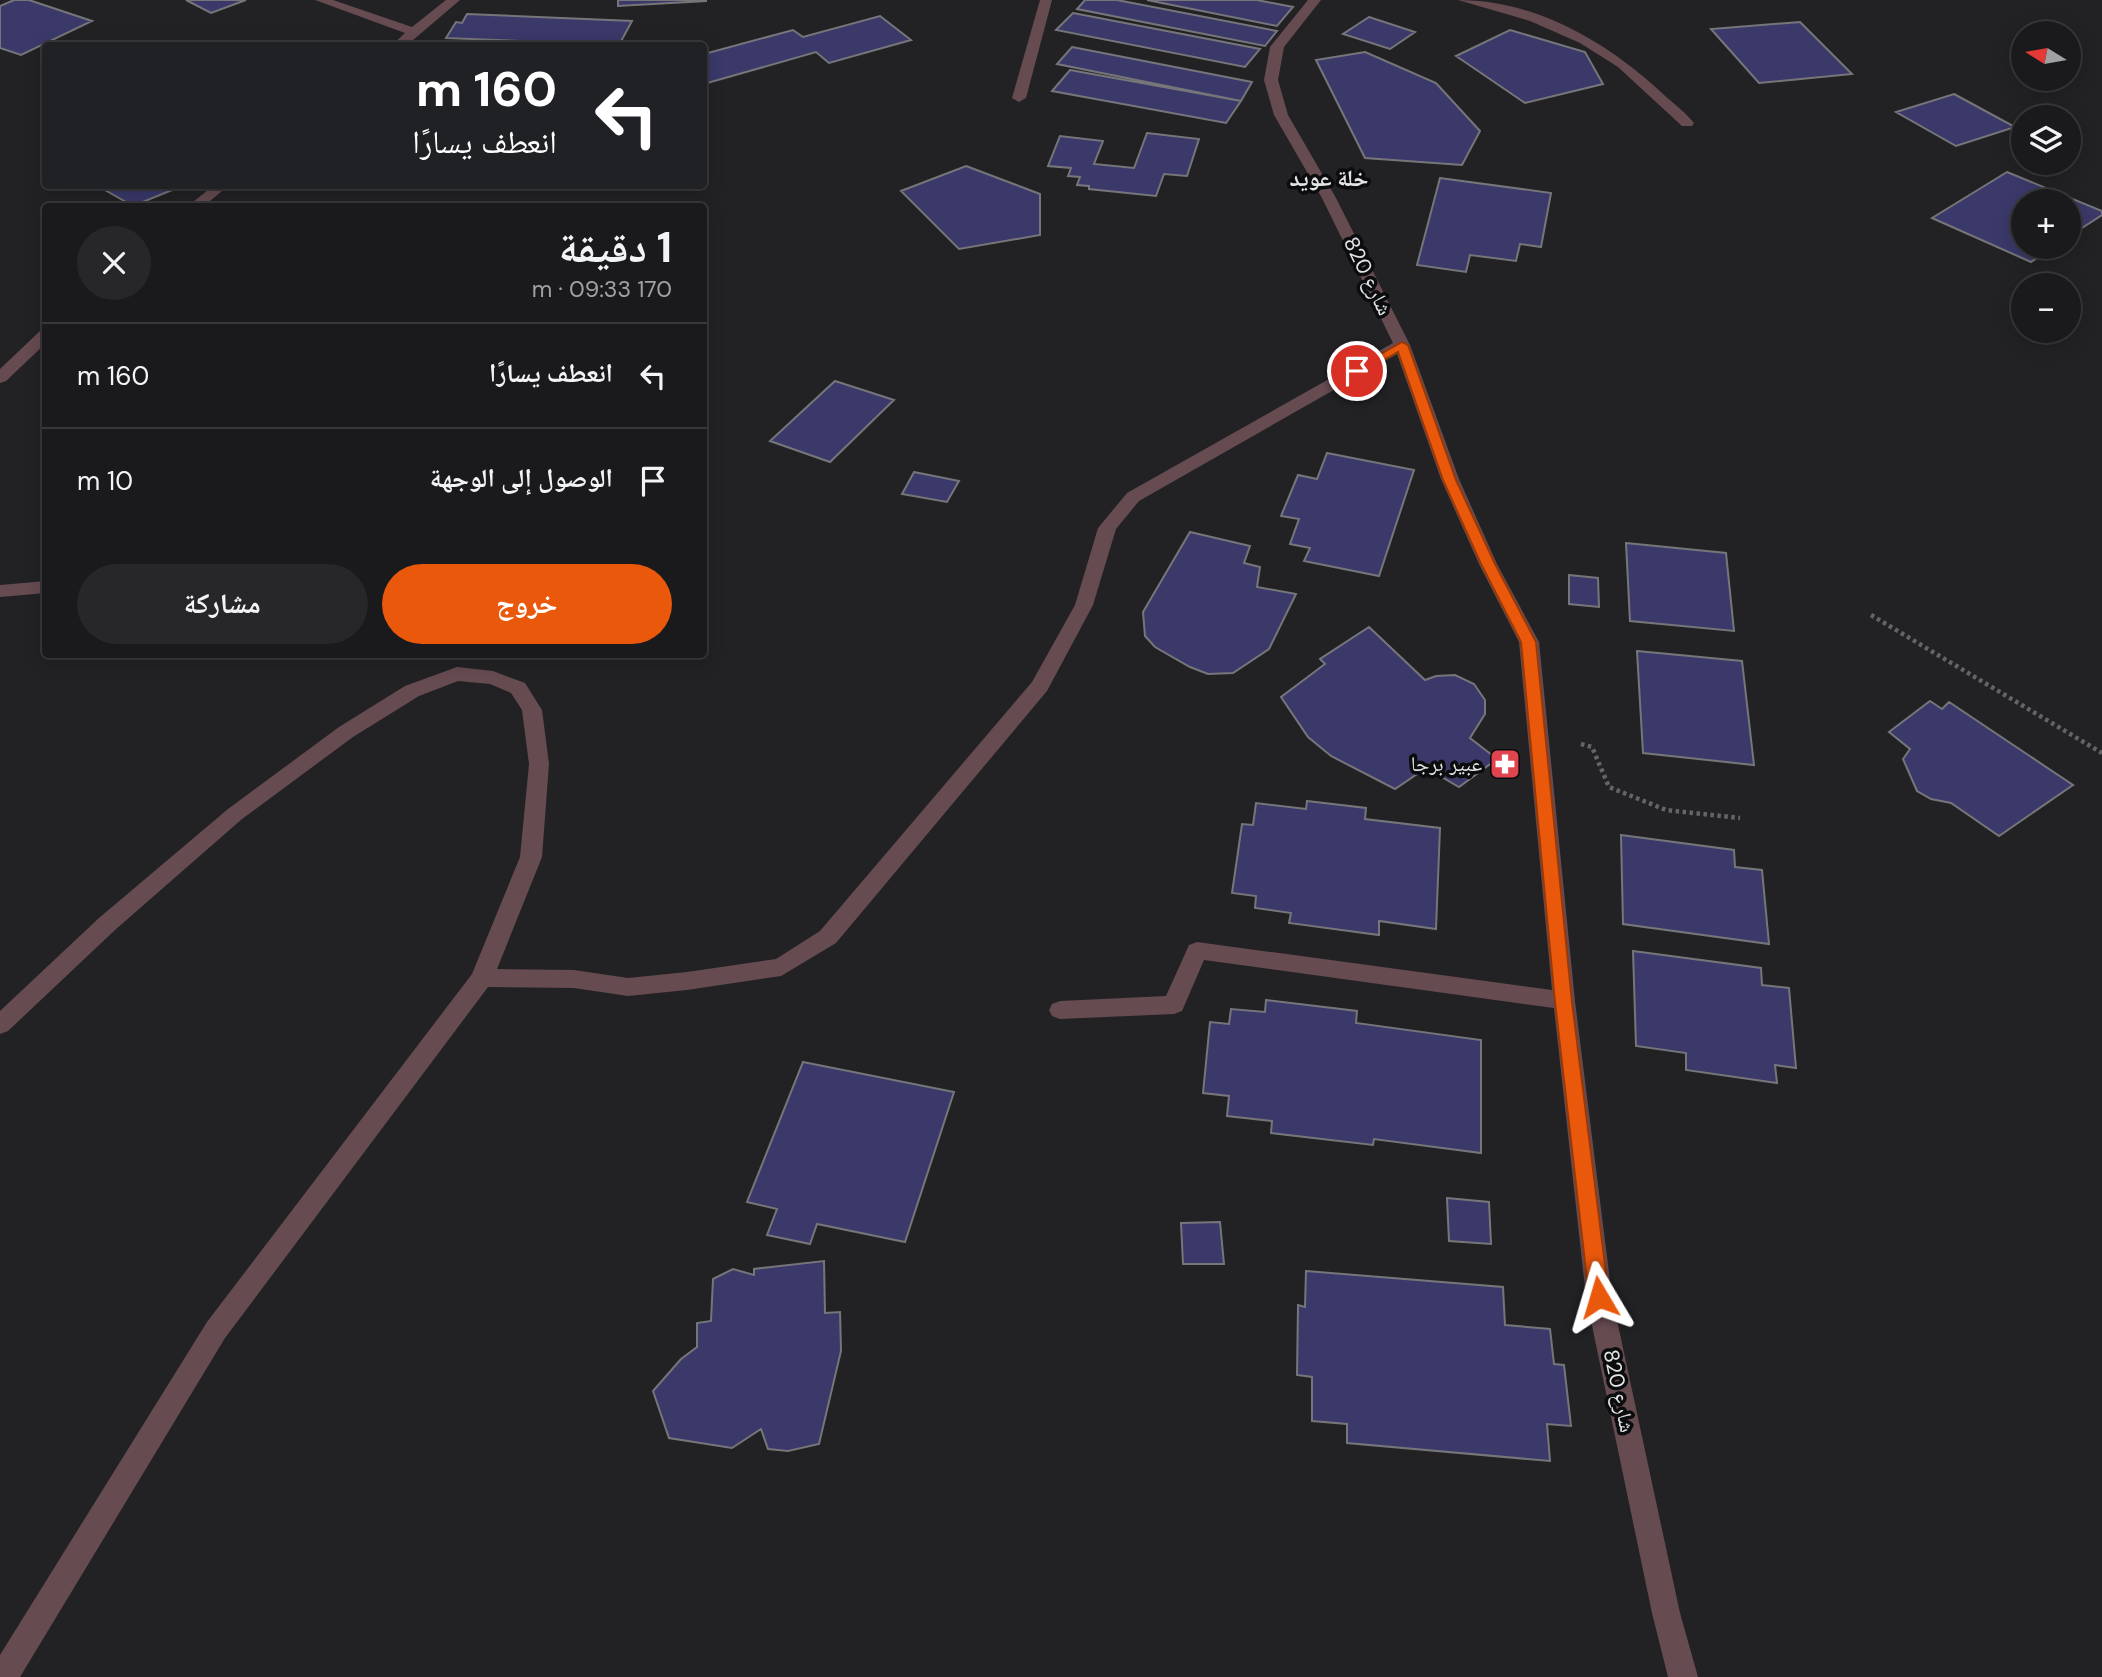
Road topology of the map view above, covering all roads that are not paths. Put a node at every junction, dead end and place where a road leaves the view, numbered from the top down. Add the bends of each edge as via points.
1 (321, 0) edge
2 (454, 0) edge
3 (1046, 0) edge
4 (1315, 0) edge
5 (1464, 0) edge
6 (414, 32) junction
7 (402, 42) edge
8 (1018, 98) dead end
9 (1687, 123) dead end
10 (217, 189) edge
11 (199, 203) edge
12 (42, 338) edge
13 (1402, 345) junction
14 (0, 378) edge
15 (42, 587) edge
16 (0, 590) edge
17 (482, 978) junction
18 (1564, 1002) junction
19 (1060, 1010) dead end
20 (0, 1025) edge
21 (4, 1677) edge
22 (1683, 1677) edge

1 - 6 street
2 - 6 street
3 - 8 street
4 - 13 street, شارع 820 via 1277,47 1271,80 1281,116 1329,198
5 - 9 street via 1522,12 1603,50
6 - 7 street
10 - 11 street
12 - 14 street
13 - 17 street via 1133,497 1107,528 1084,605 1040,686 828,937 781,967 687,981 628,987 575,979
13 - 18 street, شارع 820 via 1450,480 1529,642
15 - 16 street
17 - 20 street via 531,857 539,764 532,710 518,688 493,678 457,674 412,691 346,732 235,814 107,924
17 - 21 street via 216,1330
18 - 19 street via 1197,951 1174,1005
18 - 22 street, شارع 820 via 1599,1297

